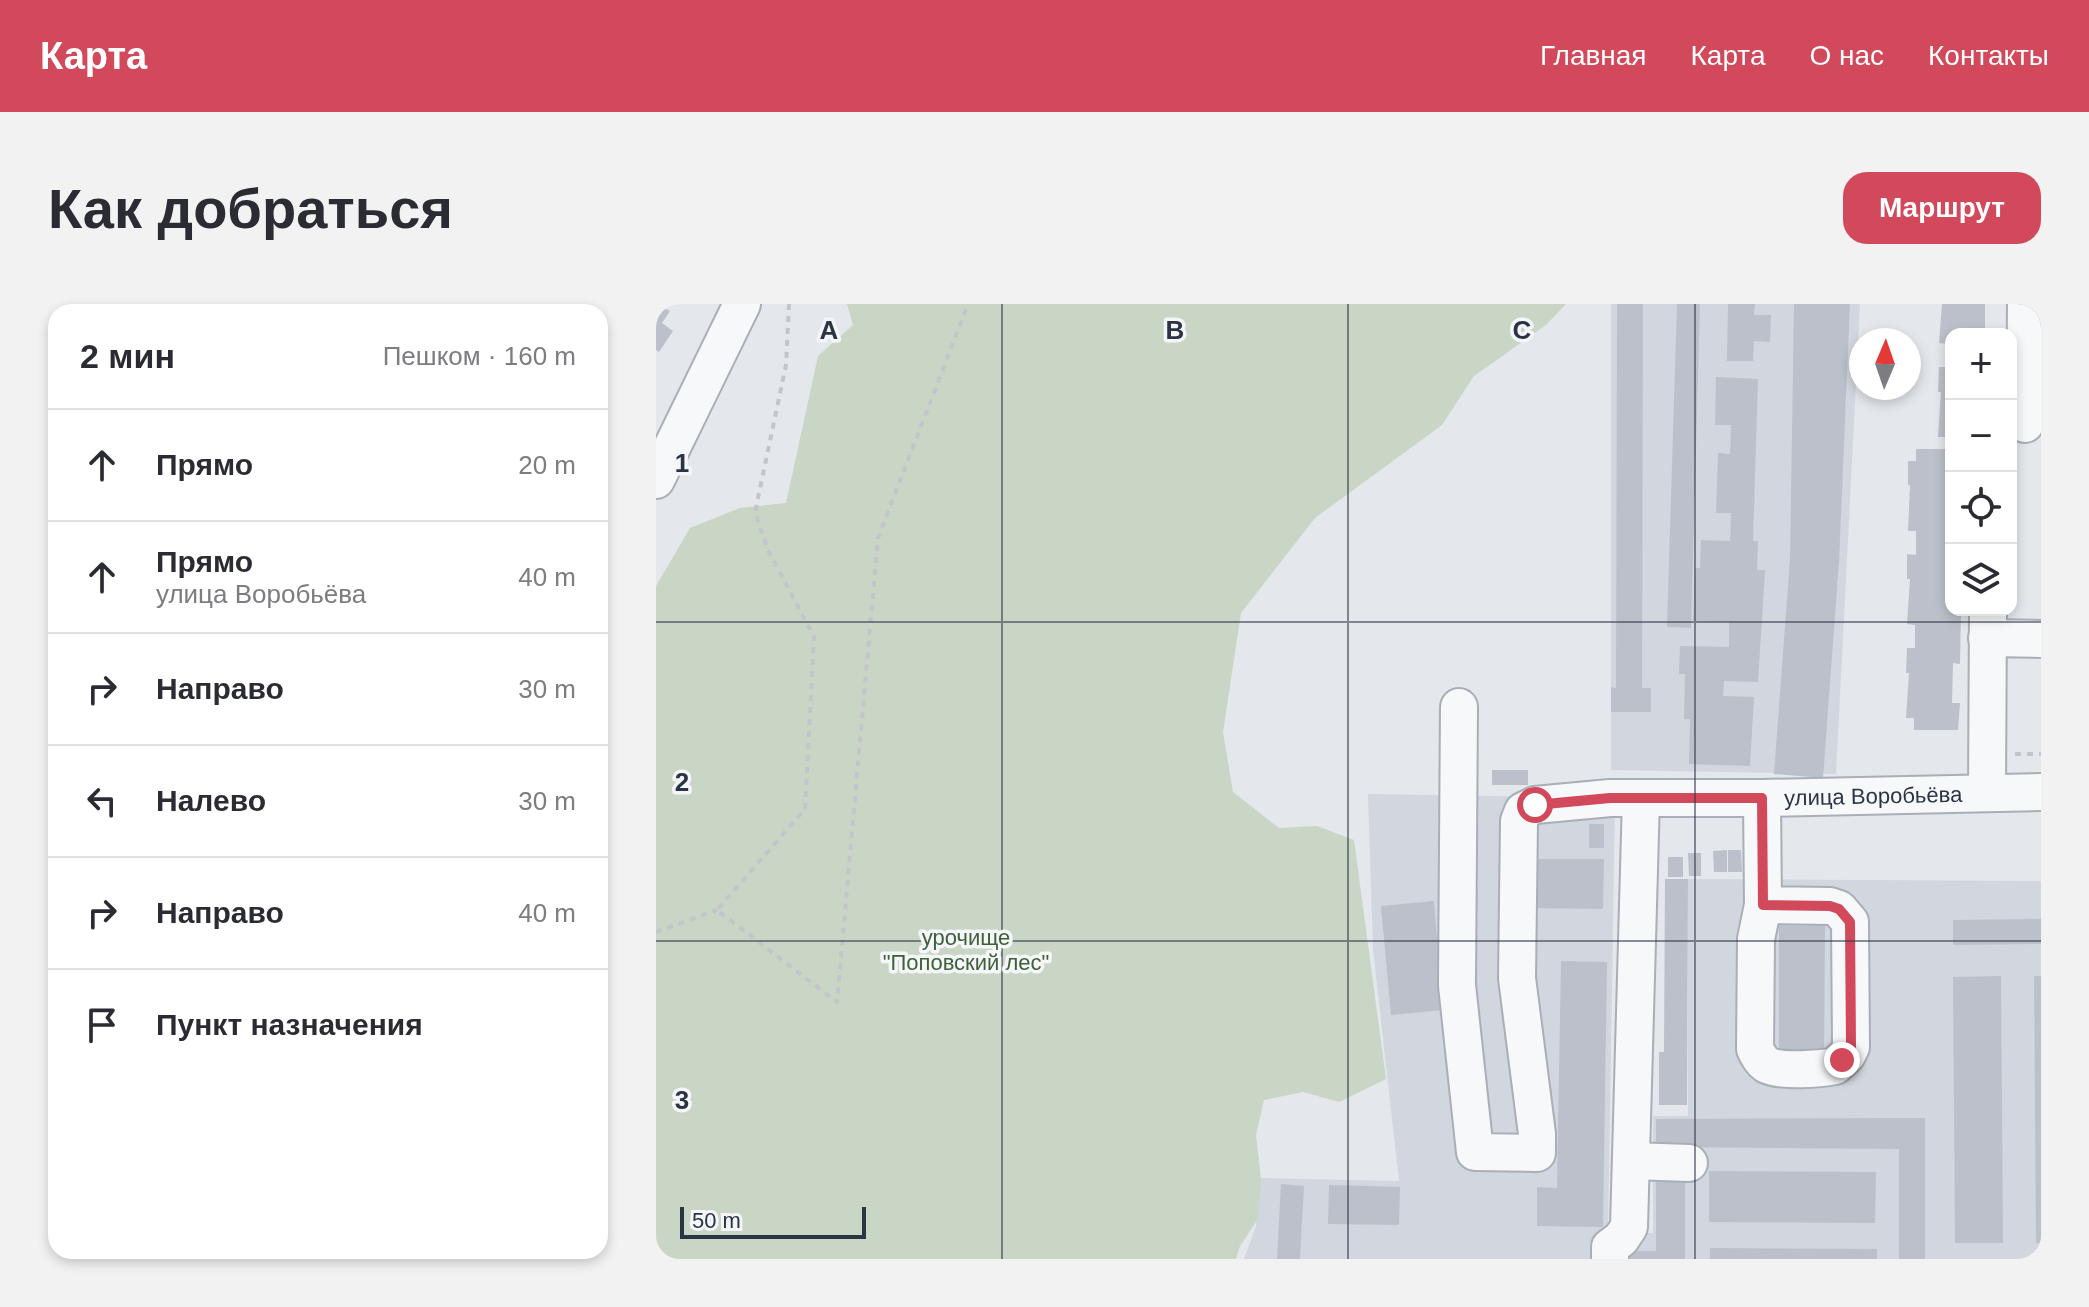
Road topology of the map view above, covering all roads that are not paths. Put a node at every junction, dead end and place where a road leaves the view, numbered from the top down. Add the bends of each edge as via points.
1 (742, 304) edge
2 (2026, 304) edge
3 (2026, 433) edge
4 (656, 480) edge
5 (1988, 624) edge
6 (2041, 639) edge
7 (1459, 707) dead end
8 (1987, 792) junction
9 (2041, 792) edge
10 (1625, 798) junction
11 (1762, 798) junction
12 (1763, 905) junction
13 (1631, 1161) junction
14 (1689, 1163) dead end
15 (1610, 1259) edge

1 - 4 street
2 - 3 street
5 - 6 street
5 - 8 street
7 - 10 street, улица Воробьёва via 1457,985 1475,1152 1537,1153 1517,978 1523,811 1535,805
8 - 9 street, улица Воробьёва
8 - 11 street, улица Воробьёва
10 - 11 street, улица Воробьёва
10 - 13 street
11 - 12 street
12 - 12 street via 1756,939 1759,1058 1780,1068 1835,1066 1851,1047 1850,922 1830,906
13 - 14 street
13 - 15 street via 1629,1227 1610,1247

